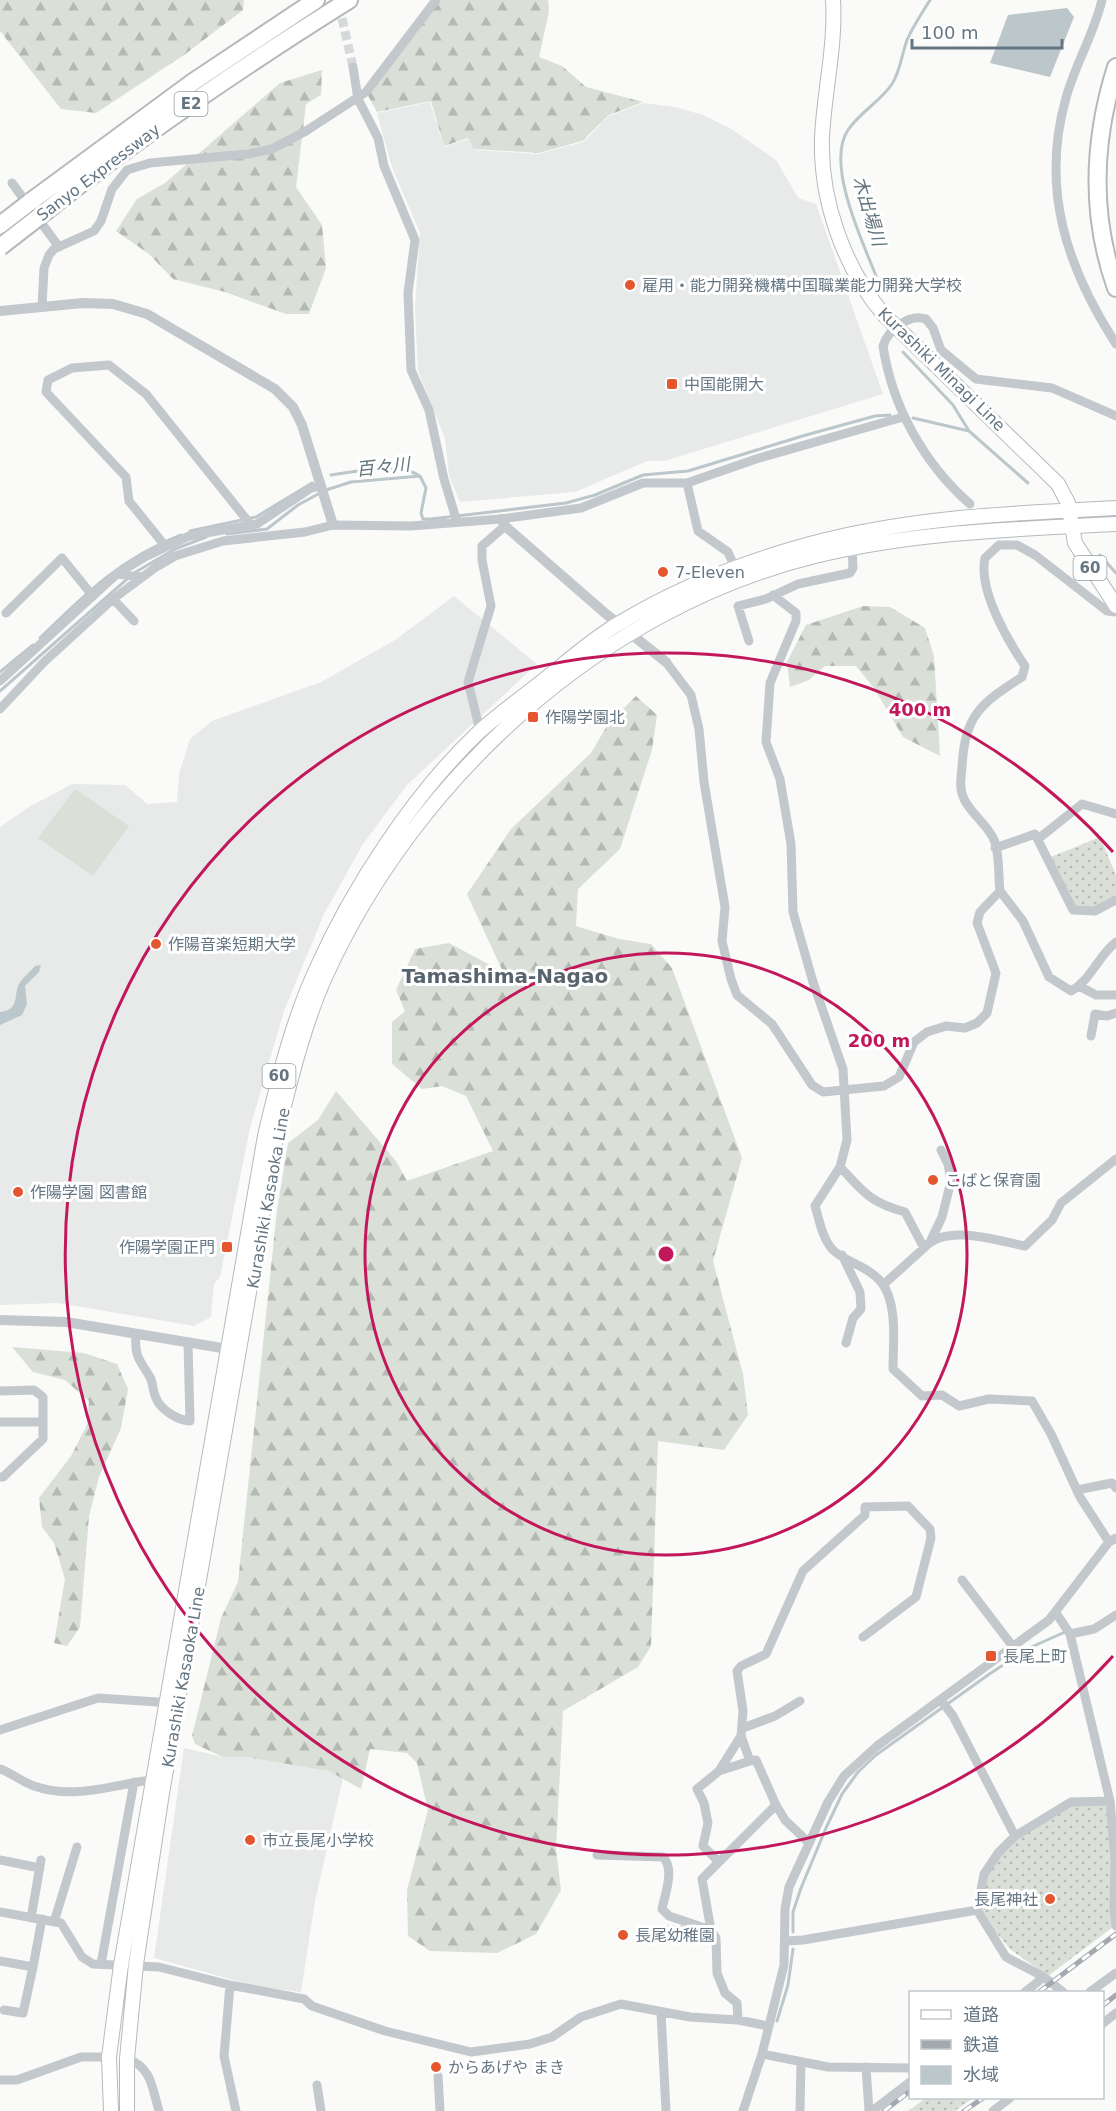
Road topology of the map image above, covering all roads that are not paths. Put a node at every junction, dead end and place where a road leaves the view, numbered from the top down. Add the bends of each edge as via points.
1 (316, 0) edge
2 (349, 0) edge
3 (436, 0) edge
4 (833, 0) edge
5 (1102, 0) edge
6 (353, 67) tunnel mouth
7 (1116, 67) edge
8 (358, 99) junction
9 (12, 183) dead end
10 (0, 225) edge
11 (0, 247) edge
12 (59, 247) junction
13 (1116, 288) edge
14 (42, 307) junction
15 (0, 311) edge
16 (896, 328) junction
17 (1116, 344) edge
18 (1116, 416) edge
19 (903, 417) junction
20 (687, 483) junction
21 (321, 490) junction
22 (970, 504) dead end
23 (1116, 508) edge
24 (1070, 510) junction
25 (457, 520) junction
26 (503, 523) junction
27 (1116, 524) edge
28 (333, 525) junction
29 (254, 526) junction
30 (1072, 526) junction
31 (164, 544) junction
32 (852, 548) junction
33 (735, 568) junction
34 (120, 575) junction
35 (141, 577) junction
36 (90, 592) junction
37 (773, 596) junction
38 (113, 599) junction
39 (1116, 606) edge
40 (1116, 612) edge
41 (6, 613) dead end
42 (134, 621) dead end
43 (618, 624) junction
44 (631, 634) junction
45 (749, 641) dead end
46 (35, 651) junction
47 (44, 662) junction
48 (666, 662) joint
49 (0, 681) edge
50 (0, 709) edge
51 (480, 731) junction
52 (1116, 814) edge
53 (1038, 839) junction
54 (995, 848) junction
55 (1000, 891) junction
56 (1116, 900) edge
57 (1116, 942) edge
58 (1079, 986) junction
59 (1116, 995) edge
60 (1116, 1013) edge
61 (1091, 1036) dead end
62 (845, 1090) junction
63 (941, 1150) dead end
64 (1116, 1159) edge
65 (840, 1167) junction
66 (931, 1240) junction
67 (924, 1248) junction
68 (842, 1255) junction
69 (883, 1285) junction
70 (0, 1320) edge
71 (136, 1335) junction
72 (188, 1343) junction
73 (846, 1343) dead end
74 (226, 1349) junction
75 (240, 1351) junction
76 (0, 1390) edge
77 (0, 1422) edge
78 (43, 1422) junction
79 (0, 1478) edge
80 (1116, 1488) edge
81 (1077, 1490) junction
82 (1112, 1540) edge
83 (962, 1580) dead end
84 (1056, 1613) junction
85 (1116, 1615) edge
86 (1068, 1631) junction
87 (863, 1637) dead end
88 (1014, 1648) junction
89 (942, 1700) junction
90 (800, 1701) dead end
91 (171, 1703) junction
92 (0, 1730) edge
93 (742, 1732) junction
94 (750, 1761) junction
95 (0, 1769) edge
96 (719, 1771) junction
97 (151, 1780) junction
98 (134, 1782) junction
99 (1110, 1801) junction
100 (776, 1805) junction
101 (1015, 1836) junction
102 (808, 1843) junction
103 (78, 1847) dead end
104 (597, 1855) dead end
105 (0, 1860) edge
106 (718, 1861) junction
107 (977, 1910) junction
108 (0, 1912) edge
109 (31, 1918) junction
110 (42, 1919) junction
111 (54, 1922) junction
112 (1116, 1924) edge
113 (660, 1930) dead end
114 (711, 1930) junction
115 (786, 1941) junction
116 (0, 1961) edge
117 (101, 1964) junction
118 (136, 1964) junction
119 (121, 1965) junction
120 (33, 1967) junction
121 (1116, 1973) edge
122 (1044, 1977) junction
123 (230, 1985) junction
124 (1026, 1991) edge
125 (1062, 1991) edge
126 (1091, 1991) edge
127 (4, 2010) dead end
128 (661, 2012) junction
129 (1116, 2013) edge
130 (738, 2020) junction
131 (1104, 2022) edge
132 (768, 2026) junction
133 (762, 2054) junction
134 (109, 2057) junction
135 (127, 2059) junction
136 (801, 2063) junction
137 (866, 2067) junction
138 (909, 2068) edge
139 (438, 2076) dead end
140 (0, 2080) edge
141 (909, 2083) edge
142 (317, 2085) dead end
143 (1008, 2099) edge
144 (111, 2111) edge
145 (127, 2111) edge
146 (159, 2111) edge
147 (236, 2111) edge
148 (321, 2111) edge
149 (440, 2111) edge
150 (666, 2111) edge
151 (743, 2111) edge
152 (800, 2111) edge
153 (870, 2111) edge
154 (993, 2111) edge

1 - 10 highway, Sanyo Expressway / E2, bridge via 193,82
2 - 11 highway, Sanyo Expressway / E2, bridge via 203,95 95,172
3 - 8 street
4 - 16 main road, Kurashiki Minagi Line via 822,137 824,179 832,213 856,274 872,301
5 - 17 street via 1066,97 1057,132 1055,164 1066,244 1078,278
6 - 8 street
7 - 13 highway via 1099,138 1096,190 1103,244
8 - 12 street via 272,149 214,159 150,163 127,170 112,189 94,231
8 - 25 street via 378,138 384,166 415,240 408,293 411,370 429,410 449,501
9 - 12 street
12 - 14 street via 49,255 44,268
14 - 15 street
14 - 21 street via 112,304 147,314 275,389 293,407 302,425
16 - 18 street via 915,317 926,319 941,350 976,379 1052,388
16 - 19 street via 886,336 883,346
16 - 24 main road, Kurashiki Minagi Line via 1048,472 1062,490
19 - 20 street
19 - 22 street via 947,484
20 - 26 street via 643,483 581,508
20 - 33 street via 698,531 728,552
21 - 28 street
21 - 29 street via 311,488
23 - 24 main road
24 - 30 main road, Kurashiki Minagi Line
24 - 33 main road, Kurashiki Kasaoka Line / 60 via 956,518 876,529
25 - 26 street
25 - 28 street via 411,526
26 - 43 street
26 - 51 street via 482,546 491,606 468,681
27 - 30 main road
28 - 29 street via 305,532
29 - 31 street
29 - 31 street via 146,394 109,365 72,368 48,380 46,392 126,477 129,501
29 - 35 street via 197,547
30 - 32 main road, Kurashiki Kasaoka Line / 60 via 932,535
30 - 39 main road, 60 via 1079,550
31 - 34 street
32 - 37 street via 850,573 798,584
32 - 44 main road, Kurashiki Kasaoka Line / 60 via 796,561 741,580
33 - 43 main road, Kurashiki Kasaoka Line / 60
34 - 35 street
34 - 36 street
35 - 38 street
36 - 41 street via 62,558
36 - 46 street
37 - 45 street via 738,606
37 - 62 street via 796,613 796,621 770,682 766,742 780,779 791,844 793,912 843,1069
38 - 42 street
38 - 47 street
40 - 54 street via 1107,611 1017,545 999,545 986,558 985,576 995,614 1024,666 1022,677 977,711 967,728 964,744 964,799 995,841
43 - 44 street
43 - 51 main road, Kurashiki Kasaoka Line / 60
44 - 48 street
44 - 75 main road, Kurashiki Kasaoka Line / 60 via 503,728 440,795 385,867 354,921 326,976 294,1069 276,1137
46 - 47 street
46 - 49 street
47 - 50 street
48 - 62 street via 691,695 699,729 725,907 722,941 737,995 772,1024 812,1085 823,1092
51 - 74 main road, Kurashiki Kasaoka Line / 60 via 431,785 376,861 315,971 281,1067 264,1136
52 - 53 street via 1082,804
53 - 54 street via 1032,833
53 - 56 street via 1073,910 1095,911
54 - 55 street
55 - 58 street via 1023,921 1049,977 1071,991
55 - 62 street via 980,912 977,923 996,973 987,1013 964,1028 946,1026 927,1032 914,1042 899,1077 884,1086
57 - 58 street via 1107,948
58 - 59 street via 1096,995
60 - 61 street via 1095,1014
62 - 65 street via 847,1140
63 - 66 street via 951,1181 942,1217
64 - 66 street via 1061,1203 1052,1220 1025,1246 953,1235
65 - 67 street via 884,1208 906,1212
65 - 68 street via 815,1206 825,1237 832,1249
66 - 67 street
67 - 69 street
68 - 69 street
68 - 73 street via 860,1292 861,1309 853,1318
69 - 81 street via 893,1321 893,1369 905,1383 922,1396 942,1395 959,1406 990,1399 1032,1401
70 - 71 street via 66,1322
71 - 72 street
71 - 72 street via 135,1351 156,1400 167,1412 190,1421
72 - 74 street
74 - 75 street
74 - 91 main road, Kurashiki Kasaoka Line / 60
75 - 91 main road, Kurashiki Kasaoka Line / 60
76 - 78 street via 34,1390 43,1397
77 - 78 street
78 - 79 street via 43,1439
80 - 81 street via 1112,1484
81 - 82 street
82 - 84 street
83 - 88 street
84 - 86 street
84 - 88 street
85 - 86 street via 1094,1629
86 - 99 street
87 - 93 street via 916,1597 931,1538 930,1529 908,1506 865,1508 865,1515 803,1571 766,1654 737,1671
88 - 89 street
89 - 101 street
89 - 102 street via 877,1746 844,1776
90 - 93 street
91 - 92 street via 98,1698
91 - 97 main road, Kurashiki Kasaoka Line / 60
91 - 118 main road, Kurashiki Kasaoka Line / 60
93 - 94 street
93 - 96 street
94 - 96 street
94 - 100 street via 756,1760
95 - 98 street via 59,1792 80,1793
96 - 106 street via 697,1789 708,1823 703,1846
97 - 98 street
97 - 119 main road, Kurashiki Kasaoka Line / 60
98 - 117 street
99 - 101 street via 1071,1802
99 - 112 street
100 - 102 street
100 - 106 street
101 - 107 street via 984,1874
102 - 115 street via 789,1887
103 - 111 street
104 - 114 street via 663,1857 669,1872 662,1909 669,1916
105 - 109 street via 40,1864
106 - 114 street via 702,1879
107 - 115 street
107 - 122 street via 1006,1957
108 - 109 street
109 - 110 street
110 - 111 street
110 - 120 street
111 - 117 street via 66,1929 82,1957
113 - 114 street
114 - 130 street via 716,1938 719,1980 725,1993 737,2003
115 - 132 street via 784,1965
116 - 120 street
117 - 119 street
118 - 119 street
118 - 123 street
118 - 135 main road, Kurashiki Kasaoka Line / 60
119 - 134 main road, Kurashiki Kasaoka Line / 60
120 - 127 street via 23,2013
121 - 126 street
122 - 124 street
122 - 125 street
123 - 128 street via 304,1999 312,2006 385,2031 471,2052 552,2037 581,2017 621,2004
123 - 147 street via 224,2056
128 - 130 street
128 - 150 street
129 - 131 street
130 - 132 street
132 - 133 street
133 - 136 street
133 - 151 street
134 - 140 street via 81,2057 17,2079
134 - 144 main road, Kurashiki Kasaoka Line / 60
135 - 145 main road, Kurashiki Kasaoka Line / 60
135 - 146 street via 145,2068
136 - 137 street
136 - 152 street
137 - 138 street
137 - 153 street
139 - 149 street
141 - 153 street
142 - 148 street
143 - 154 street

